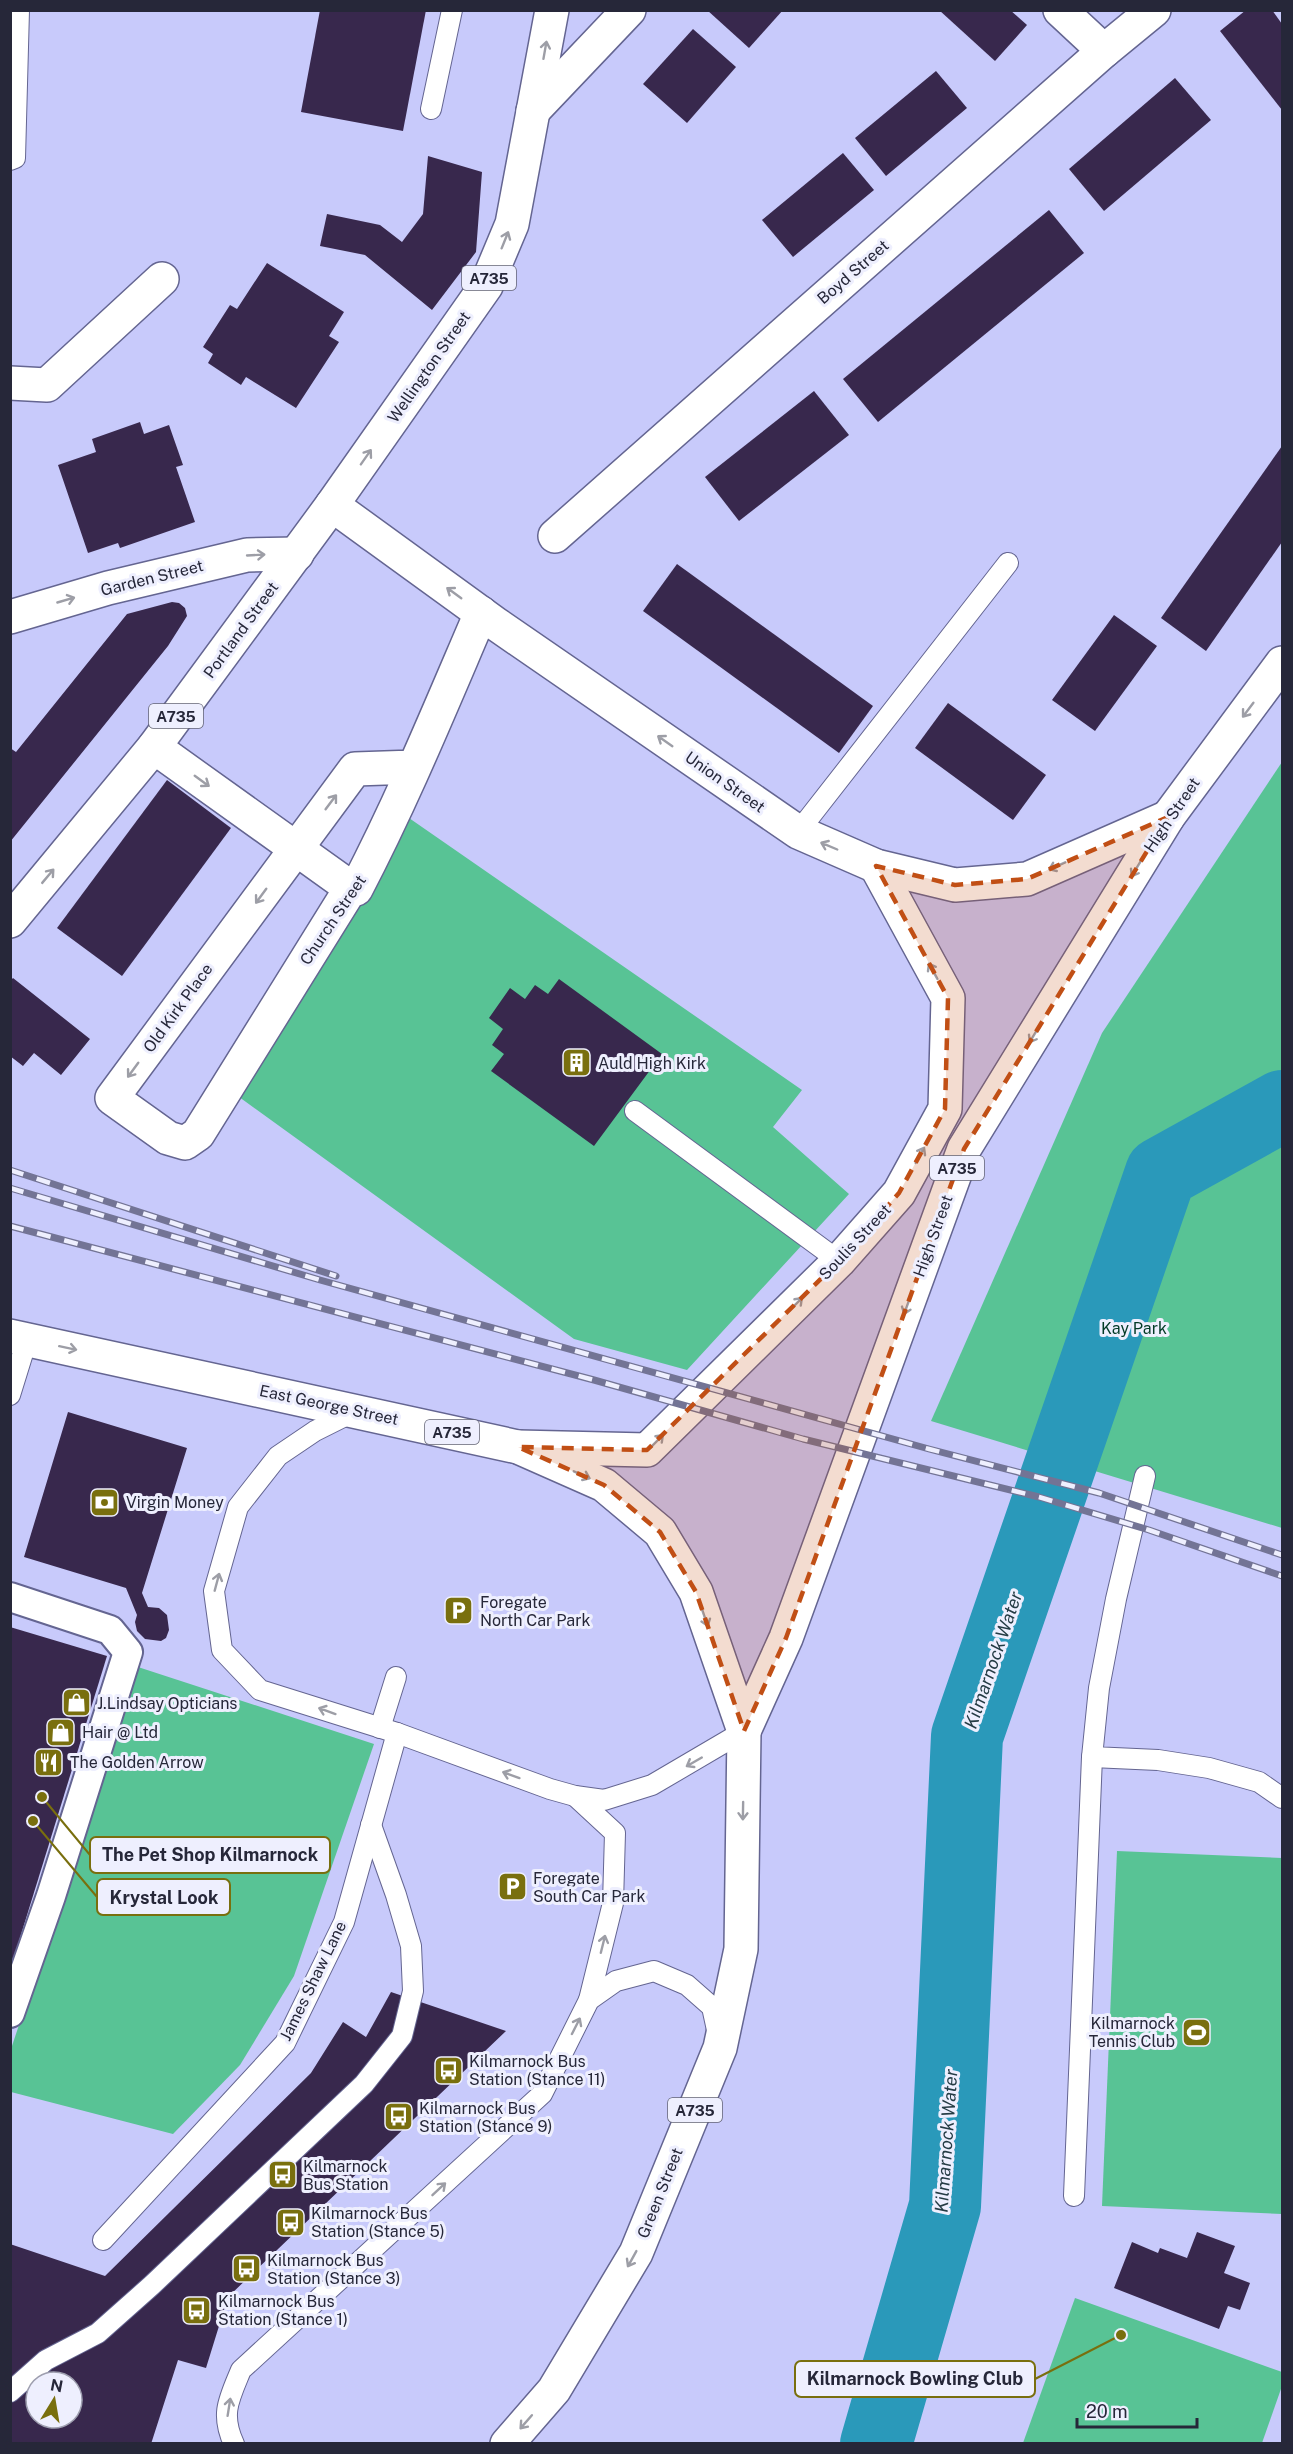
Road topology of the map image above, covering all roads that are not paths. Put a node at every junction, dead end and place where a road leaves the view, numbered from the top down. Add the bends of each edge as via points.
1 (19, 10) edge
2 (452, 10) edge
3 (552, 10) edge
4 (629, 10) edge
5 (1060, 10) edge
6 (1154, 10) edge
7 (1104, 51) junction
8 (431, 109) dead end
9 (533, 111) junction
10 (10, 160) edge
11 (162, 279) dead end
12 (10, 383) edge
13 (332, 505) junction
14 (555, 536) dead end
15 (297, 554) junction
16 (1008, 563) dead end
17 (481, 613) junction
18 (10, 617) edge
19 (1282, 663) edge
20 (154, 747) junction
21 (414, 767) junction
22 (1168, 817) junction
23 (798, 832) junction
24 (296, 848) junction
25 (876, 866) junction
26 (351, 888) junction
27 (10, 921) edge
28 (635, 1111) dead end
29 (185, 1143) joint
30 (839, 1261) junction
31 (19, 1338) edge
32 (10, 1395) edge
33 (355, 1411) junction
34 (518, 1447) junction
35 (1145, 1476) dead end
36 (10, 1597) edge
37 (396, 1677) dead end
38 (389, 1730) junction
39 (744, 1731) junction
40 (1092, 1757) junction
41 (575, 1796) junction
42 (1282, 1798) edge
43 (371, 1825) junction
44 (590, 2000) junction
45 (10, 2013) edge
46 (720, 2048) junction
47 (1074, 2196) dead end
48 (103, 2240) dead end
49 (10, 2392) edge
50 (234, 2444) edge
51 (507, 2444) edge

1 - 10 lane via 15,158
2 - 8 lane
9 -> 3 street, Wellington Street / A735
4 - 9 street
5 - 7 street
6 - 7 street, Boyd Street
7 - 14 street, Boyd Street
13 -> 9 street, Wellington Street / A735 via 486,286 512,224
11 - 12 street via 46,385
13 - 15 street, Portland Street / A735
17 -> 13 street, Union Street
18 -> 15 street, Garden Street via 108,588 247,555
15 - 20 street, Portland Street / A735
16 - 23 lane
17 - 21 street, Church Street
23 -> 17 street, Union Street
19 -> 22 street, High Street / A735
20 -> 24 street
27 -> 20 street, Portland Street / A735
24 -> 21 street, Old Kirk Place via 356,769
21 - 26 street, Church Street via 385,834 356,889
22 -> 25 street, Union Street via 1027,879 955,885
22 -> 39 street, High Street / A735 via 964,1149 786,1638
25 -> 23 street, Union Street
24 - 26 street
24 -> 29 street, Old Kirk Place via 112,1098 168,1138
30 -> 25 street, Soulis Street via 899,1193 945,1109 948,998
26 - 29 street, Church Street via 198,1134
28 - 30 lane
34 -> 30 street, Soulis Street via 647,1450
31 - 32 lane
31 -> 33 street, East George Street / A735
33 - 34 street, East George Street / A735
38 -> 33 lane via 260,1690 222,1650 214,1591 238,1507 258,1481 278,1456
34 -> 39 street, East George Street / A735 via 604,1485 660,1532 696,1592
35 - 40 lane via 1099,1688
36 - 45 street via 110,1630 128,1652
37 - 38 lane, James Shaw Lane
41 -> 38 lane
38 - 43 lane, James Shaw Lane
39 -> 41 lane via 652,1785 604,1800
39 -> 46 street, Green Street / A735 via 741,1949
40 - 42 lane via 1158,1760 1209,1768 1259,1782
40 - 47 lane
44 -> 41 lane via 614,1903 615,1833
43 - 48 lane, James Shaw Lane via 344,1922 285,2043
43 - 49 lane via 411,1946 413,1991 402,2036 364,2084 152,2285 98,2333 46,2360
44 - 46 lane via 616,1981 654,1971 687,1985 712,2007
50 -> 44 lane via 226,2427 228,2402 241,2370 542,2094
46 -> 51 street, Green Street / A735 via 636,2253 554,2390

